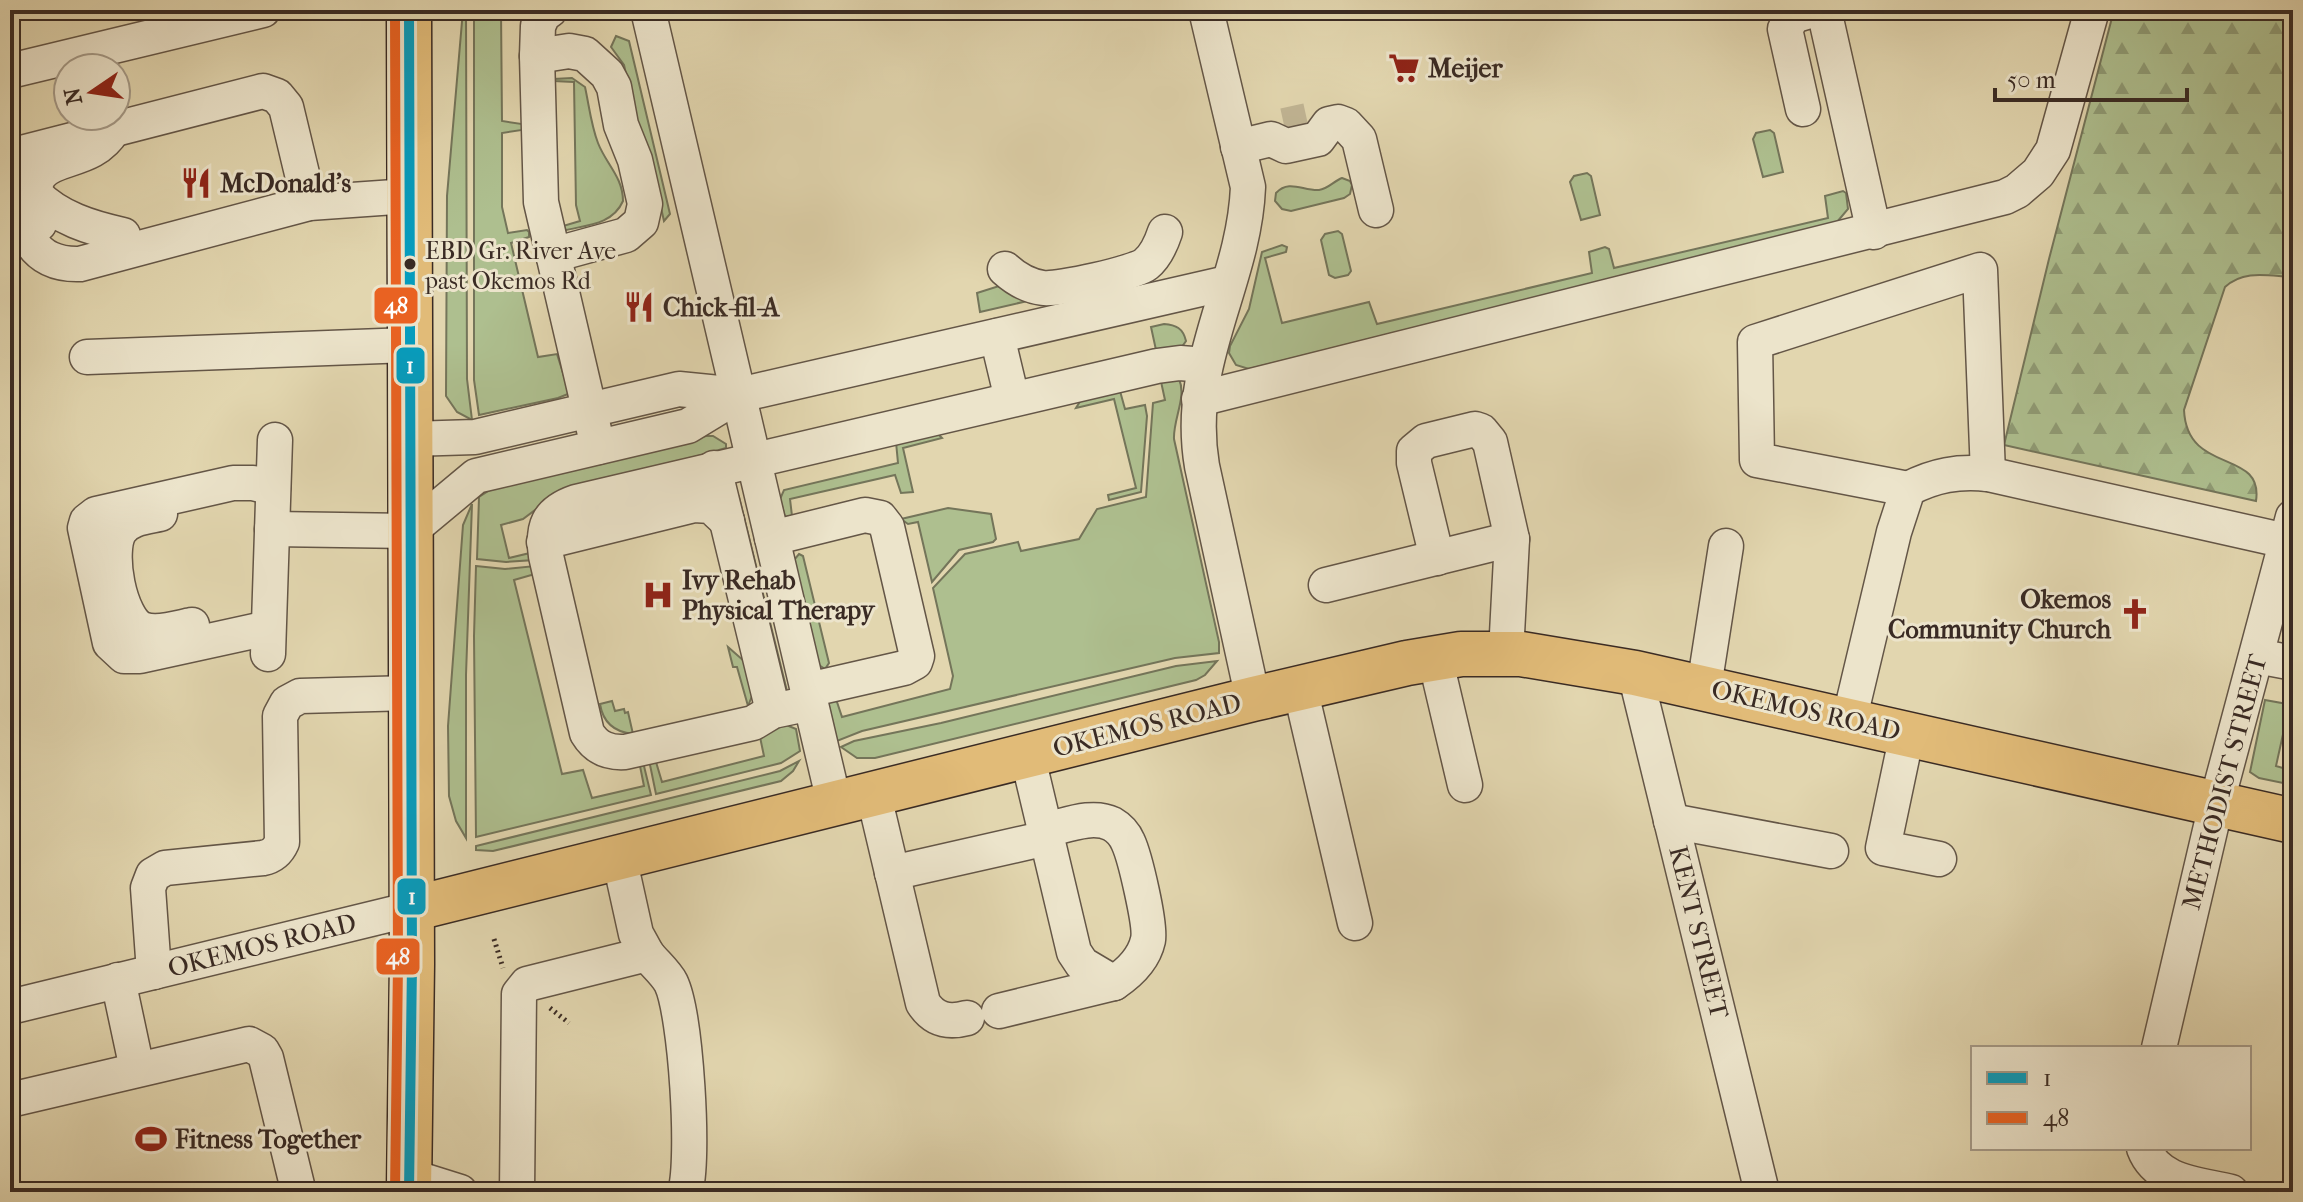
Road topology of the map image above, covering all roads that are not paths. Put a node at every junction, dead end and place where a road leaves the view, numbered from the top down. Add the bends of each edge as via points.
1 (263, 10) edge
2 (409, 10) edge
3 (550, 10) edge
4 (648, 10) edge
5 (1206, 10) edge
6 (1813, 10) edge
7 (1824, 10) edge
8 (2092, 10) edge
9 (537, 56) junction
10 (10, 71) edge
11 (1803, 109) dead end
12 (132, 125) edge
13 (105, 132) edge
14 (111, 132) edge
15 (1238, 147) junction
16 (10, 156) edge
17 (23, 183) edge
18 (409, 196) junction
19 (297, 206) junction
20 (1376, 210) dead end
21 (1165, 232) dead end
22 (1874, 232) junction
23 (553, 255) junction
24 (1005, 269) dead end
25 (1227, 283) junction
26 (997, 336) junction
27 (409, 345) junction
28 (87, 357) dead end
29 (1205, 365) junction
30 (739, 395) junction
31 (1012, 399) junction
32 (1199, 399) junction
33 (589, 411) junction
34 (410, 439) junction
35 (275, 440) dead end
36 (598, 447) junction
37 (753, 459) junction
38 (714, 468) junction
39 (1988, 474) junction
40 (273, 488) junction
41 (1908, 489) junction
42 (727, 521) junction
43 (272, 529) junction
44 (2290, 529) edge
45 (410, 531) junction
46 (772, 538) junction
47 (1512, 539) junction
48 (544, 542) junction
49 (1726, 546) dead end
50 (1437, 558) junction
51 (1326, 585) dead end
52 (1506, 653) junction
53 (2257, 656) junction
54 (1435, 658) junction
55 (2293, 663) edge
56 (1635, 673) junction
57 (1704, 687) junction
58 (1300, 688) junction
59 (411, 693) junction
60 (809, 696) junction
61 (1253, 699) junction
62 (773, 711) junction
63 (1849, 721) junction
64 (1907, 734) junction
65 (1027, 754) junction
66 (1465, 785) dead end
67 (853, 797) junction
68 (2216, 805) junction
69 (1671, 821) junction
70 (2293, 821) edge
71 (1046, 834) junction
72 (1831, 851) dead end
73 (619, 857) junction
74 (1939, 859) dead end
75 (892, 873) junction
76 (412, 909) junction
77 (1355, 923) dead end
78 (647, 954) junction
79 (154, 972) junction
80 (118, 980) junction
81 (1114, 983) junction
82 (10, 1007) edge
83 (2159, 1046) edge
84 (137, 1069) junction
85 (10, 1100) edge
86 (2144, 1150) edge
87 (409, 1184) edge
88 (1753, 1189) edge
89 (296, 1192) edge
90 (460, 1192) edge
91 (517, 1192) edge
92 (685, 1192) edge
93 (2231, 1192) edge

1 - 10 street
2 - 18 main road
3 - 9 street via 538,26
4 - 30 street
5 - 15 street
6 - 11 street via 1793,16 1785,29
7 - 22 street
8 - 22 street via 2053,150 2038,173 2017,191 1992,202
9 - 23 street via 541,202
9 - 23 street via 585,54 607,74 645,204 641,222 626,235
12 - 19 street via 256,91 270,92 286,107
13 - 16 street
14 - 17 street via 92,152 46,167 36,180
15 - 20 street via 1298,127 1346,125 1359,139
15 - 25 street via 1248,187 1247,213
17 - 19 street via 60,214 123,235 263,199
17 - 19 street via 25,232 31,243 48,259 69,265
18 - 19 street
18 - 27 main road
21 - 24 street via 1144,266 1054,289 1024,283
22 - 32 street
23 - 33 street
25 - 26 street
25 - 29 street
26 - 30 street
26 - 31 street
27 - 28 street
27 - 34 main road
29 - 31 street via 1157,366
29 - 32 street
30 - 33 street via 679,389
30 - 36 street via 688,426
30 - 37 street
31 - 37 street
32 - 61 street via 1201,457
33 - 34 street via 475,437
33 - 36 street
34 - 45 main road
35 - 40 street
36 - 45 street via 476,476
37 - 38 street
37 - 46 street
38 - 42 street
38 - 48 street via 565,506 548,522
39 - 41 street via 1949,473
39 - 41 street via 1980,270 1755,342 1757,460
39 - 44 street
40 - 43 street
40 - 43 street via 243,482 187,493 174,509 131,521 115,547 126,613 136,626 152,632 193,625 220,638 268,641
41 - 63 street
42 - 48 street via 711,506 694,505
42 - 62 street
43 - 45 street
44 - 53 street, METHODIST STREET
45 - 59 main road
46 - 60 street
46 - 60 street via 865,515 880,518 887,527 915,662
47 - 50 street
47 - 50 street via 1486,434 1475,429 1426,441 1416,446 1413,457
47 - 52 street
48 - 62 street via 587,733 597,745 625,752 753,723
49 - 57 street
50 - 51 street
52 - 54 main road, OKEMOS ROAD
52 - 56 main road, OKEMOS ROAD
53 - 55 street
53 - 68 street, METHODIST STREET
54 - 58 main road, OKEMOS ROAD
54 - 66 street
56 - 57 main road, OKEMOS ROAD
56 - 69 street, KENT STREET
57 - 63 main road, OKEMOS ROAD
58 - 61 main road, OKEMOS ROAD
58 - 77 street
59 - 76 main road
59 - 79 street via 300,696 287,703 280,716 282,842 269,857 165,868 153,875 148,888
60 - 62 street
60 - 67 street
61 - 65 main road, OKEMOS ROAD
63 - 64 main road, OKEMOS ROAD
64 - 68 main road, OKEMOS ROAD
64 - 74 street via 1883,848
65 - 67 main road, OKEMOS ROAD
65 - 71 street
67 - 73 main road, OKEMOS ROAD
67 - 75 street
68 - 70 main road, OKEMOS ROAD
68 - 83 street, METHODIST STREET
69 - 72 street
69 - 88 street, KENT STREET
71 - 75 street
71 - 81 street via 1074,952 1082,964
71 - 81 street via 1102,820 1130,845 1148,940 1136,963
73 - 76 main road, OKEMOS ROAD
73 - 78 street via 636,934
75 - 81 street via 923,1003 940,1018 954,1021
76 - 79 street, OKEMOS ROAD
76 - 87 main road
78 - 91 street via 522,988
78 - 92 street via 671,983 683,1035 689,1138
79 - 80 street, OKEMOS ROAD
80 - 82 street, OKEMOS ROAD
80 - 84 street
84 - 85 street
84 - 89 street via 242,1044 262,1051
86 - 93 street via 2166,1176
87 - 90 street

